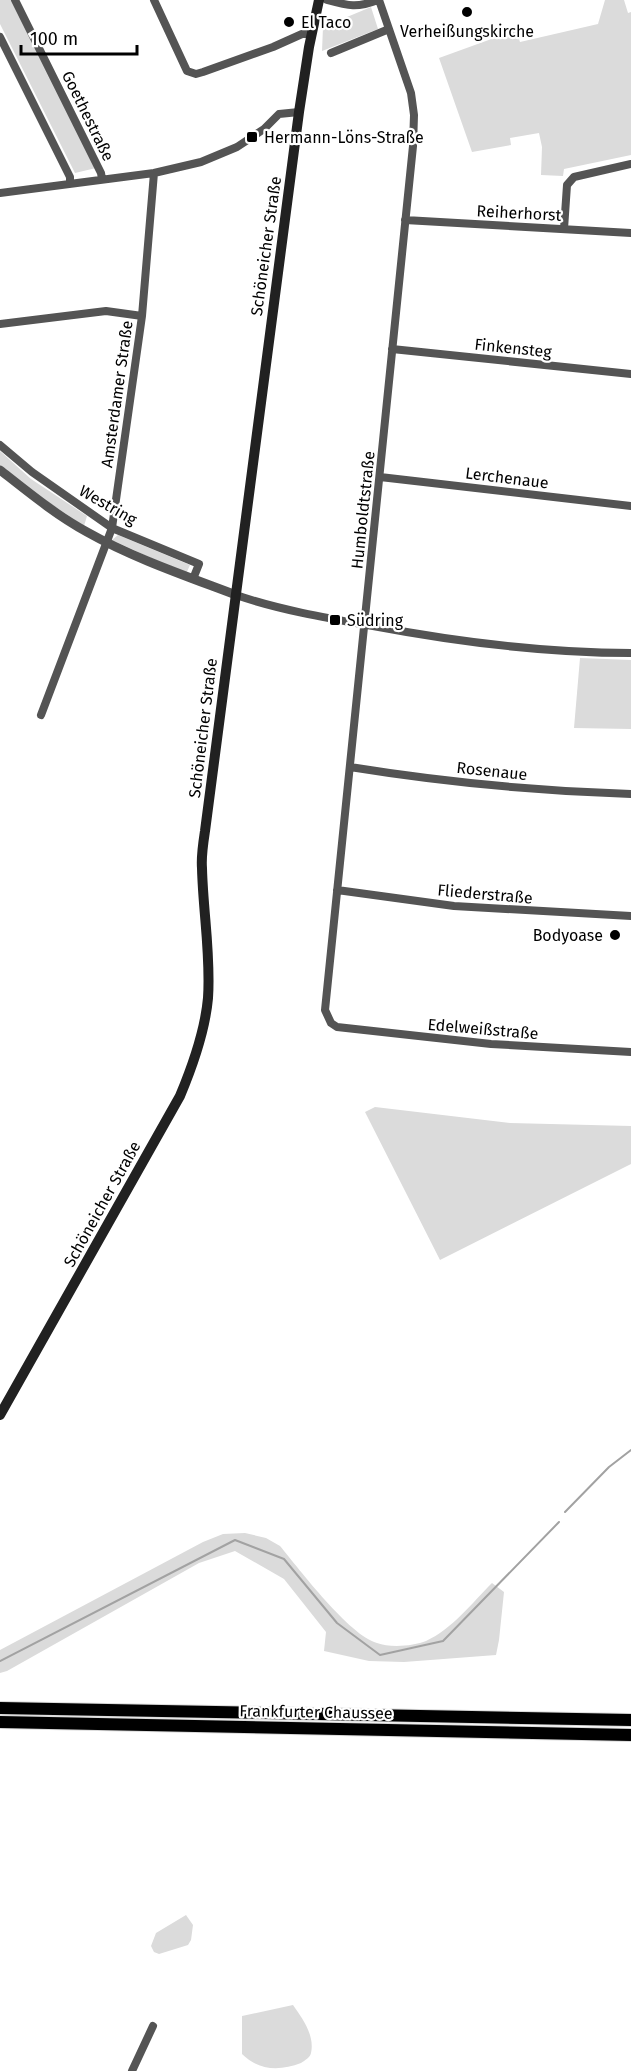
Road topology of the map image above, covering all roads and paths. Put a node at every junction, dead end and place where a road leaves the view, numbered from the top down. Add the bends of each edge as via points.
1 (15, 0) edge
2 (154, 0) edge
3 (319, 0) edge
4 (327, 0) edge
5 (379, 0) edge
6 (389, 29) junction
7 (311, 34) junction
8 (0, 37) edge
9 (331, 53) dead end
10 (299, 112) junction
11 (631, 164) edge
12 (154, 173) junction
13 (102, 179) junction
14 (70, 184) junction
15 (0, 193) edge
16 (405, 220) junction
17 (564, 229) junction
18 (631, 234) edge
19 (142, 316) junction
20 (0, 324) edge
21 (392, 349) junction
22 (631, 374) edge
23 (0, 445) edge
24 (0, 470) edge
25 (380, 477) junction
26 (631, 506) edge
27 (112, 528) junction
28 (107, 542) junction
29 (193, 579) junction
30 (236, 596) junction
31 (364, 625) junction
32 (631, 654) edge
33 (41, 715) dead end
34 (350, 767) junction
35 (631, 795) edge
36 (337, 890) junction
37 (631, 916) edge
38 (333, 1025) joint
39 (631, 1052) edge
40 (0, 1415) edge
41 (0, 1708) edge
42 (631, 1720) edge
43 (0, 1722) edge
44 (631, 1735) edge
45 (153, 2026) dead end
46 (132, 2071) edge

1 - 13 street, Goethestraße
2 - 7 street via 191,73
3 - 7 main road, Schöneicher Straße
4 - 5 street via 361,7
5 - 6 street, Humboldtstraße
6 - 9 street
6 - 16 street, Humboldtstraße via 413,104
7 - 10 main road, Schöneicher Straße
8 - 14 street
10 - 12 street via 279,114 252,137 220,155
10 - 30 main road, Schöneicher Straße
11 - 17 street via 570,180
12 - 13 street
12 - 19 street, Amsterdamer Straße
13 - 14 street
14 - 15 street
16 - 17 street, Reiherhorst
16 - 21 street, Humboldtstraße
17 - 18 street, Reiherhorst
19 - 20 street via 106,311
19 - 27 street, Amsterdamer Straße
21 - 22 street, Finkensteg
21 - 25 street, Humboldtstraße
23 - 27 street, Westring
24 - 28 street, Westring via 60,516
25 - 26 street, Lerchenaue
25 - 31 street, Humboldtstraße
27 - 28 street, Amsterdamer Straße
27 - 29 street, Westring via 199,564
28 - 29 street, Westring
28 - 33 street, Amsterdamer Straße
29 - 30 street, Westring
30 - 31 street
30 - 40 main road, Schöneicher Straße via 202,858 208,984 206,1016 195,1057 180,1096
31 - 32 street via 479,643
31 - 34 street, Humboldtstraße
34 - 35 street, Rosenaue via 562,792
34 - 36 street, Humboldtstraße
36 - 37 street, Fliederstraße via 454,906
36 - 38 street, Humboldtstraße via 325,1010
38 - 39 street, Edelweißstraße via 474,1043
41 - 42 main road, Frankfurter Chaussee
43 - 44 main road, Frankfurter Chaussee
45 - 46 street

